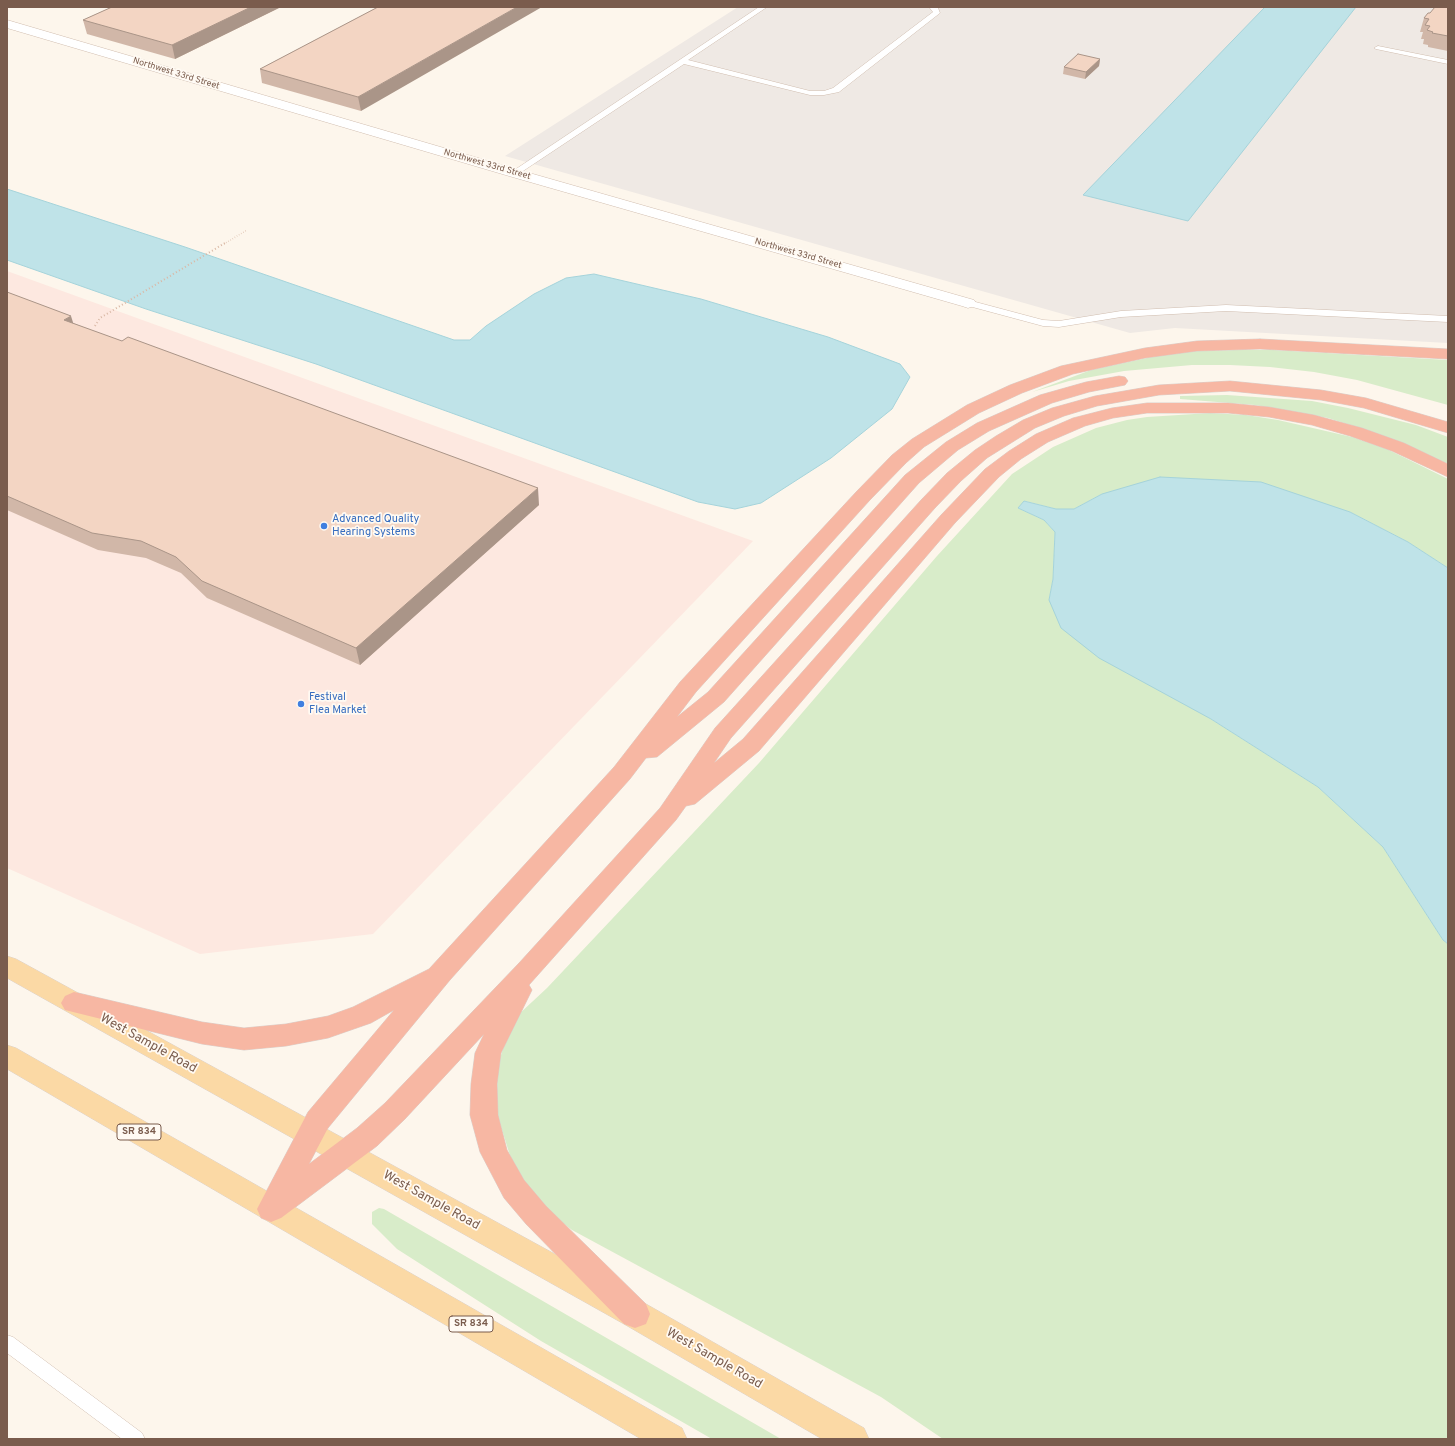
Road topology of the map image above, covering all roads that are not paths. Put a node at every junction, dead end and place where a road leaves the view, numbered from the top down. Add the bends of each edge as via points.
1 (764, 7) edge
2 (932, 7) edge
3 (7, 24) edge
4 (1378, 48) dead end
5 (682, 61) junction
6 (1448, 62) edge
7 (514, 173) junction
8 (968, 303) joint
9 (1448, 319) edge
10 (1448, 354) edge
11 (1448, 414) edge
12 (1448, 428) edge
13 (1448, 471) edge
14 (622, 773) junction
15 (668, 814) junction
16 (7, 966) edge
17 (528, 970) junction
18 (441, 973) junction
19 (74, 1003) junction
20 (7, 1056) edge
21 (310, 1134) junction
22 (345, 1154) junction
23 (271, 1209) junction
24 (635, 1314) junction
25 (7, 1344) edge
26 (136, 1439) edge
27 (671, 1439) edge
28 (854, 1439) edge

1 - 5 lane
2 - 5 lane via 937,13 836,90 824,93 810,93
3 - 7 street, Northwest 33rd Street
4 - 6 lane
5 - 7 lane
7 - 8 street, Northwest 33rd Street
8 - 9 lane via 1043,323 1059,324 1121,314 1226,308
10 - 14 highway via 1260,344 1197,346 1113,359 1067,370 973,409 918,443 883,475 688,687
11 - 14 highway via 1394,397 1346,386 1217,373 1134,378 1046,399 1010,413 952,446 912,479 716,697
12 - 15 highway via 1366,403 1321,395 1230,386 1159,390 1126,395 1058,412 1029,424 981,454 954,476 928,504 723,733
13 - 15 highway via 1398,447 1356,432 1269,412 1228,408 1147,408 1112,413 1079,422 1042,438 1014,455 992,473 948,519 751,745
14 - 18 highway
15 - 17 highway
16 - 19 main road, West Sample Road
17 - 22 highway via 395,1112
17 - 24 highway via 488,1053 484,1115 494,1152 514,1189
18 - 19 highway via 362,1015 328,1027 279,1036 244,1038 202,1033
18 - 21 highway via 318,1120
19 - 21 main road, West Sample Road
20 - 23 main road, SR 834
21 - 22 main road, West Sample Road
21 - 23 highway
22 - 23 highway
22 - 24 main road, West Sample Road
23 - 27 main road, SR 834
24 - 28 main road, West Sample Road
25 - 26 lane

